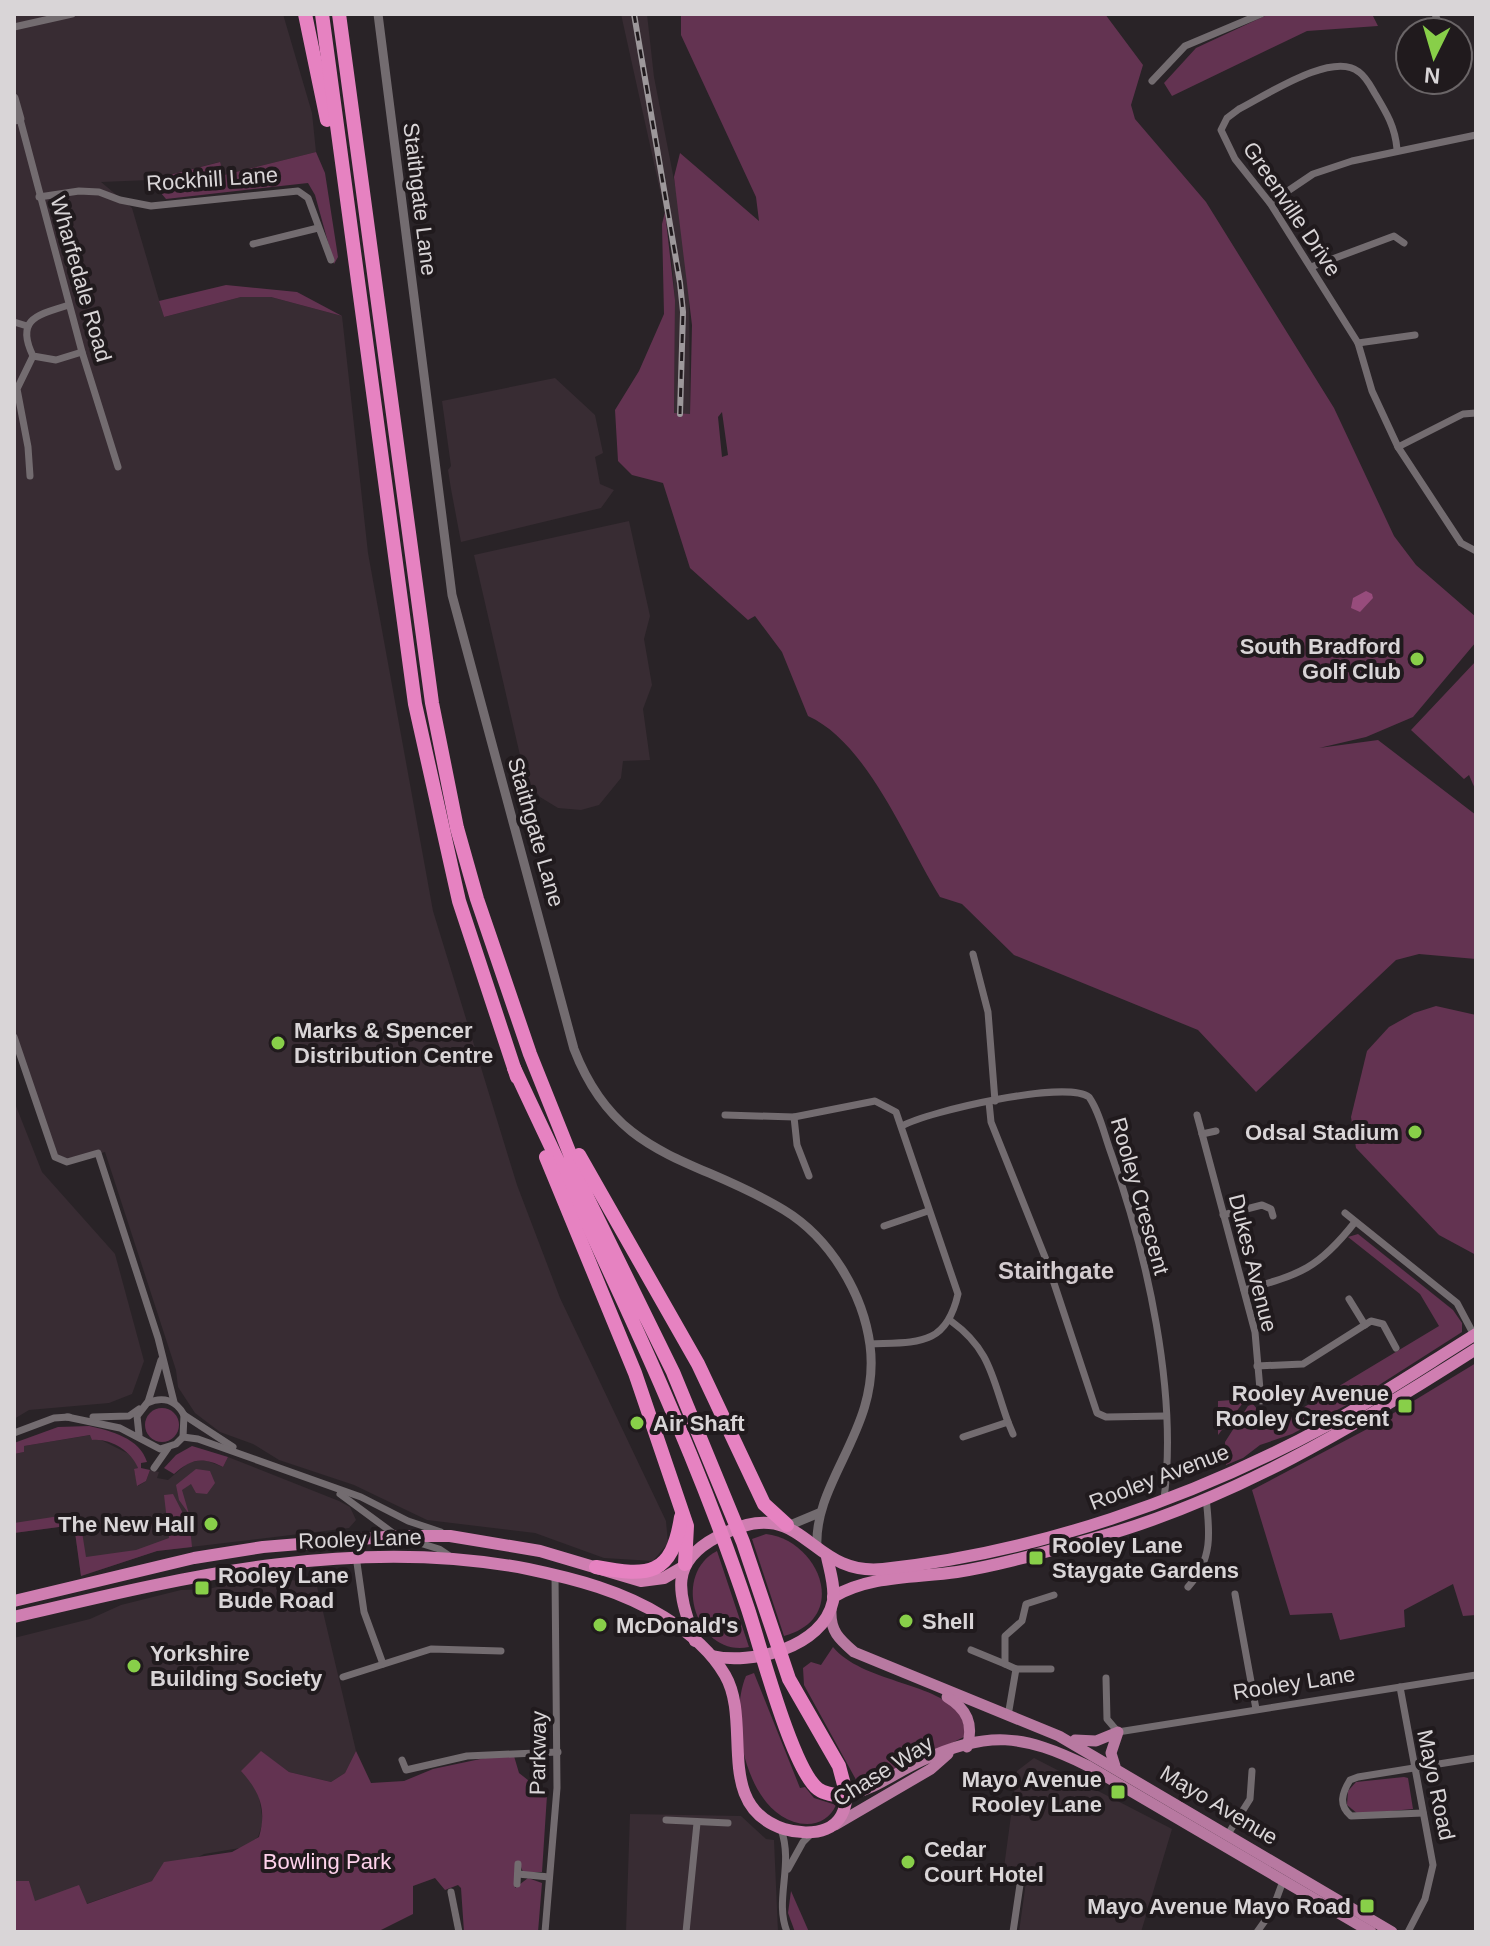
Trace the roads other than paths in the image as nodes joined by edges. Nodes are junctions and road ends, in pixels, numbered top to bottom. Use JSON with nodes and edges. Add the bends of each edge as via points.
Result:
{"nodes":[{"id":1,"x":72,"y":14,"type":"edge"},
{"id":2,"x":305,"y":14,"type":"edge"},
{"id":3,"x":322,"y":14,"type":"edge"},
{"id":4,"x":339,"y":14,"type":"edge"},
{"id":5,"x":378,"y":14,"type":"edge"},
{"id":6,"x":1261,"y":14,"type":"edge"},
{"id":7,"x":14,"y":27,"type":"edge"},
{"id":8,"x":1152,"y":81,"type":"dead end"},
{"id":9,"x":14,"y":98,"type":"edge"},
{"id":10,"x":17,"y":119,"type":"edge"},
{"id":11,"x":1476,"y":135,"type":"edge"},
{"id":12,"x":1397,"y":149,"type":"junction"},
{"id":13,"x":342,"y":170,"type":"junction"},
{"id":14,"x":39,"y":197,"type":"junction"},
{"id":15,"x":1270,"y":203,"type":"junction"},
{"id":16,"x":318,"y":228,"type":"junction"},
{"id":17,"x":1404,"y":243,"type":"dead end"},
{"id":18,"x":253,"y":244,"type":"dead end"},
{"id":19,"x":331,"y":260,"type":"dead end"},
{"id":20,"x":1311,"y":267,"type":"junction"},
{"id":21,"x":69,"y":305,"type":"junction"},
{"id":22,"x":14,"y":322,"type":"edge"},
{"id":23,"x":27,"y":326,"type":"junction"},
{"id":24,"x":1415,"y":335,"type":"dead end"},
{"id":25,"x":1358,"y":343,"type":"junction"},
{"id":26,"x":82,"y":352,"type":"junction"},
{"id":27,"x":33,"y":356,"type":"junction"},
{"id":28,"x":1476,"y":413,"type":"edge"},
{"id":29,"x":1398,"y":447,"type":"junction"},
{"id":30,"x":118,"y":467,"type":"dead end"},
{"id":31,"x":30,"y":476,"type":"dead end"},
{"id":32,"x":1476,"y":551,"type":"edge"},
{"id":33,"x":973,"y":954,"type":"dead end"},
{"id":34,"x":14,"y":1037,"type":"edge"},
{"id":35,"x":514,"y":1068,"type":"junction"},
{"id":36,"x":992,"y":1102,"type":"junction"},
{"id":37,"x":725,"y":1115,"type":"dead end"},
{"id":38,"x":1197,"y":1115,"type":"dead end"},
{"id":39,"x":794,"y":1117,"type":"junction"},
{"id":40,"x":560,"y":1124,"type":"junction"},
{"id":41,"x":902,"y":1126,"type":"junction"},
{"id":42,"x":1216,"y":1131,"type":"dead end"},
{"id":43,"x":1202,"y":1134,"type":"junction"},
{"id":44,"x":809,"y":1176,"type":"dead end"},
{"id":45,"x":928,"y":1211,"type":"junction"},
{"id":46,"x":1345,"y":1213,"type":"dead end"},
{"id":47,"x":1223,"y":1215,"type":"junction"},
{"id":48,"x":1273,"y":1216,"type":"dead end"},
{"id":49,"x":1355,"y":1222,"type":"junction"},
{"id":50,"x":884,"y":1226,"type":"dead end"},
{"id":51,"x":1244,"y":1290,"type":"junction"},
{"id":52,"x":1349,"y":1299,"type":"dead end"},
{"id":53,"x":951,"y":1321,"type":"junction"},
{"id":54,"x":1365,"y":1325,"type":"junction"},
{"id":55,"x":1475,"y":1334,"type":"edge"},
{"id":56,"x":870,"y":1344,"type":"junction"},
{"id":57,"x":1396,"y":1348,"type":"dead end"},
{"id":58,"x":1476,"y":1349,"type":"edge"},
{"id":59,"x":163,"y":1354,"type":"junction"},
{"id":60,"x":1257,"y":1366,"type":"junction"},
{"id":61,"x":1261,"y":1401,"type":"dead end"},
{"id":62,"x":174,"y":1402,"type":"junction"},
{"id":63,"x":146,"y":1404,"type":"junction"},
{"id":64,"x":184,"y":1415,"type":"junction"},
{"id":65,"x":1165,"y":1416,"type":"junction"},
{"id":66,"x":67,"y":1417,"type":"junction"},
{"id":67,"x":1008,"y":1422,"type":"junction"},
{"id":68,"x":14,"y":1433,"type":"edge"},
{"id":69,"x":1013,"y":1434,"type":"dead end"},
{"id":70,"x":139,"y":1435,"type":"junction"},
{"id":71,"x":183,"y":1437,"type":"junction"},
{"id":72,"x":963,"y":1437,"type":"dead end"},
{"id":73,"x":151,"y":1447,"type":"junction"},
{"id":74,"x":168,"y":1448,"type":"junction"},
{"id":75,"x":271,"y":1466,"type":"junction"},
{"id":76,"x":328,"y":1487,"type":"junction"},
{"id":77,"x":1206,"y":1498,"type":"junction"},
{"id":78,"x":1164,"y":1499,"type":"junction"},
{"id":79,"x":681,"y":1513,"type":"junction"},
{"id":80,"x":819,"y":1513,"type":"junction"},
{"id":81,"x":787,"y":1526,"type":"junction"},
{"id":82,"x":397,"y":1536,"type":"junction"},
{"id":83,"x":450,"y":1536,"type":"junction"},
{"id":84,"x":822,"y":1552,"type":"junction"},
{"id":85,"x":356,"y":1556,"type":"junction"},
{"id":86,"x":451,"y":1557,"type":"junction"},
{"id":87,"x":684,"y":1566,"type":"junction"},
{"id":88,"x":596,"y":1567,"type":"junction"},
{"id":89,"x":555,"y":1575,"type":"junction"},
{"id":90,"x":1188,"y":1587,"type":"dead end"},
{"id":91,"x":1235,"y":1594,"type":"dead end"},
{"id":92,"x":1054,"y":1595,"type":"dead end"},
{"id":93,"x":14,"y":1601,"type":"edge"},
{"id":94,"x":832,"y":1601,"type":"junction"},
{"id":95,"x":14,"y":1617,"type":"edge"},
{"id":96,"x":695,"y":1641,"type":"junction"},
{"id":97,"x":971,"y":1650,"type":"dead end"},
{"id":98,"x":501,"y":1651,"type":"dead end"},
{"id":99,"x":712,"y":1656,"type":"junction"},
{"id":100,"x":383,"y":1664,"type":"junction"},
{"id":101,"x":1005,"y":1664,"type":"junction"},
{"id":102,"x":1016,"y":1669,"type":"junction"},
{"id":103,"x":1051,"y":1669,"type":"dead end"},
{"id":104,"x":1476,"y":1675,"type":"edge"},
{"id":105,"x":343,"y":1677,"type":"dead end"},
{"id":106,"x":1106,"y":1678,"type":"dead end"},
{"id":107,"x":927,"y":1684,"type":"junction"},
{"id":108,"x":1400,"y":1687,"type":"junction"},
{"id":109,"x":1256,"y":1709,"type":"junction"},
{"id":110,"x":1008,"y":1716,"type":"junction"},
{"id":111,"x":1118,"y":1732,"type":"junction"},
{"id":112,"x":1059,"y":1736,"type":"junction"},
{"id":113,"x":967,"y":1747,"type":"junction"},
{"id":114,"x":951,"y":1751,"type":"junction"},
{"id":115,"x":558,"y":1752,"type":"junction"},
{"id":116,"x":1476,"y":1758,"type":"edge"},
{"id":117,"x":402,"y":1760,"type":"dead end"},
{"id":118,"x":1115,"y":1766,"type":"junction"},
{"id":119,"x":1252,"y":1771,"type":"dead end"},
{"id":120,"x":1413,"y":1771,"type":"junction"},
{"id":121,"x":847,"y":1796,"type":"junction"},
{"id":122,"x":1423,"y":1813,"type":"junction"},
{"id":123,"x":666,"y":1820,"type":"dead end"},
{"id":124,"x":697,"y":1823,"type":"junction"},
{"id":125,"x":728,"y":1823,"type":"dead end"},
{"id":126,"x":835,"y":1825,"type":"junction"},
{"id":127,"x":780,"y":1827,"type":"junction"},
{"id":128,"x":814,"y":1832,"type":"junction"},
{"id":129,"x":1228,"y":1834,"type":"junction"},
{"id":130,"x":518,"y":1864,"type":"dead end"},
{"id":131,"x":788,"y":1869,"type":"junction"},
{"id":132,"x":518,"y":1874,"type":"junction"},
{"id":133,"x":549,"y":1877,"type":"junction"},
{"id":134,"x":1021,"y":1878,"type":"dead end"},
{"id":135,"x":1283,"y":1881,"type":"junction"},
{"id":136,"x":517,"y":1884,"type":"dead end"},
{"id":137,"x":451,"y":1892,"type":"dead end"},
{"id":138,"x":459,"y":1932,"type":"edge"},
{"id":139,"x":545,"y":1932,"type":"edge"},
{"id":140,"x":686,"y":1932,"type":"edge"},
{"id":141,"x":786,"y":1932,"type":"edge"},
{"id":142,"x":1013,"y":1932,"type":"edge"},
{"id":143,"x":1257,"y":1932,"type":"edge"},
{"id":144,"x":1371,"y":1932,"type":"edge"},
{"id":145,"x":1392,"y":1932,"type":"edge"},
{"id":146,"x":1408,"y":1932,"type":"edge"}],
"edges":[{"from":1,"to":7,"type":"street"},
{"from":2,"to":13,"type":"highway"},
{"from":3,"to":13,"type":"highway"},
{"from":4,"to":40,"type":"highway","via":[[408,541],[443,763],[497,965]]},
{"from":5,"to":56,"type":"street","name":"Staithgate Lane","via":[[452,595],[574,1049],[600,1100],[631,1132],[672,1158],[785,1210],[820,1239],[846,1275]]},
{"from":6,"to":8,"type":"street","via":[[1185,46]]},
{"from":9,"to":10,"type":"street","name":"Wharfedale Road"},
{"from":10,"to":14,"type":"street","name":"Wharfedale Road"},
{"from":11,"to":12,"type":"street"},
{"from":12,"to":15,"type":"street","via":[[1313,174]]},
{"from":12,"to":15,"type":"street","name":"Greenville Drive","via":[[1393,122],[1359,71],[1342,65],[1322,67],[1239,109],[1223,124],[1222,137]]},
{"from":13,"to":35,"type":"highway","via":[[423,748],[459,901]]},
{"from":14,"to":16,"type":"street","name":"Rockhill Lane","via":[[89,191],[151,206],[298,191],[308,198]]},
{"from":14,"to":21,"type":"street","name":"Wharfedale Road"},
{"from":15,"to":20,"type":"street","name":"Greenville Drive"},
{"from":16,"to":18,"type":"street"},
{"from":16,"to":19,"type":"street","name":"Rockhill Lane"},
{"from":17,"to":20,"type":"street","via":[[1394,236]]},
{"from":20,"to":25,"type":"street","name":"Greenville Drive"},
{"from":21,"to":23,"type":"street","via":[[46,312]]},
{"from":21,"to":26,"type":"street","name":"Wharfedale Road"},
{"from":22,"to":23,"type":"street"},
{"from":23,"to":27,"type":"street","via":[[25,338]]},
{"from":24,"to":25,"type":"street"},
{"from":25,"to":29,"type":"street","name":"Greenville Drive","via":[[1376,401]]},
{"from":26,"to":27,"type":"street","via":[[56,360]]},
{"from":26,"to":30,"type":"street","name":"Wharfedale Road"},
{"from":27,"to":31,"type":"street","via":[[17,389]]},
{"from":28,"to":29,"type":"street","via":[[1463,414]]},
{"from":29,"to":32,"type":"street","name":"Greenville Drive","via":[[1461,543]]},
{"from":33,"to":36,"type":"street","via":[[988,1012]]},
{"from":34,"to":59,"type":"street","via":[[55,1157],[67,1162],[98,1153]]},
{"from":35,"to":79,"type":"highway","via":[[635,1373]]},
{"from":35,"to":121,"type":"highway","via":[[685,1437],[804,1768],[820,1790]]},
{"from":36,"to":41,"type":"street","name":"Rooley Crescent","via":[[933,1112]]},
{"from":36,"to":65,"type":"street","via":[[991,1122],[1047,1262],[1097,1413]]},
{"from":36,"to":65,"type":"street","name":"Rooley Crescent","via":[[1071,1090],[1082,1092],[1094,1104],[1144,1263]]},
{"from":37,"to":39,"type":"street"},
{"from":38,"to":43,"type":"street","name":"Dukes Avenue"},
{"from":39,"to":41,"type":"street","via":[[875,1101],[889,1105]]},
{"from":39,"to":44,"type":"street"},
{"from":40,"to":81,"type":"highway","via":[[698,1364],[764,1504]]},
{"from":40,"to":121,"type":"highway","via":[[588,1199],[706,1449],[789,1679],[827,1743]]},
{"from":41,"to":45,"type":"street"},
{"from":42,"to":43,"type":"street"},
{"from":43,"to":47,"type":"street","name":"Dukes Avenue"},
{"from":45,"to":50,"type":"street"},
{"from":45,"to":53,"type":"street","via":[[956,1281]]},
{"from":46,"to":49,"type":"street"},
{"from":47,"to":48,"type":"street","via":[[1262,1205]]},
{"from":47,"to":51,"type":"street","name":"Dukes Avenue"},
{"from":49,"to":51,"type":"street","via":[[1302,1273]]},
{"from":49,"to":55,"type":"street","via":[[1457,1303]]},
{"from":51,"to":60,"type":"street","name":"Dukes Avenue"},
{"from":52,"to":54,"type":"street"},
{"from":53,"to":56,"type":"street","via":[[919,1341]]},
{"from":53,"to":67,"type":"street","via":[[984,1353]]},
{"from":54,"to":57,"type":"street","via":[[1383,1324]]},
{"from":54,"to":60,"type":"street","via":[[1303,1364]]},
{"from":55,"to":78,"type":"highway","name":"Rooley Avenue","via":[[1325,1426]]},
{"from":56,"to":80,"type":"street","name":"Staithgate Lane","via":[[865,1410]]},
{"from":58,"to":77,"type":"highway","name":"Rooley Avenue","via":[[1331,1438]]},
{"from":59,"to":62,"type":"street"},
{"from":59,"to":63,"type":"street"},
{"from":60,"to":61,"type":"street","name":"Dukes Avenue"},
{"from":62,"to":63,"type":"street"},
{"from":62,"to":64,"type":"street"},
{"from":63,"to":66,"type":"street","via":[[129,1416]]},
{"from":63,"to":70,"type":"street","via":[[137,1416]]},
{"from":64,"to":71,"type":"street"},
{"from":64,"to":75,"type":"street"},
{"from":65,"to":78,"type":"street","name":"Rooley Crescent"},
{"from":66,"to":68,"type":"street"},
{"from":66,"to":70,"type":"street"},
{"from":67,"to":69,"type":"street"},
{"from":67,"to":72,"type":"street"},
{"from":70,"to":73,"type":"street"},
{"from":71,"to":74,"type":"street"},
{"from":71,"to":75,"type":"street"},
{"from":73,"to":74,"type":"street"},
{"from":73,"to":74,"type":"street","via":[[154,1468]]},
{"from":75,"to":76,"type":"street"},
{"from":76,"to":82,"type":"street"},
{"from":76,"to":83,"type":"street"},
{"from":77,"to":90,"type":"street","via":[[1211,1539],[1201,1573]]},
{"from":77,"to":94,"type":"highway","name":"Rooley Avenue","via":[[1095,1538],[958,1572],[855,1585]]},
{"from":78,"to":84,"type":"highway","name":"Rooley Avenue","via":[[1091,1524],[934,1562],[864,1569]]},
{"from":79,"to":87,"type":"highway","via":[[688,1534]]},
{"from":79,"to":88,"type":"highway","via":[[676,1544],[660,1567],[640,1573]]},
{"from":80,"to":81,"type":"street"},
{"from":80,"to":84,"type":"street","name":"Staithgate Lane"},
{"from":81,"to":84,"type":"highway"},
{"from":81,"to":87,"type":"highway","via":[[757,1523],[716,1537]]},
{"from":82,"to":83,"type":"highway","name":"Rooley Lane"},
{"from":82,"to":86,"type":"street"},
{"from":82,"to":93,"type":"highway","name":"Rooley Lane","via":[[194,1558]]},
{"from":83,"to":88,"type":"highway","name":"Rooley Lane","via":[[561,1555]]},
{"from":84,"to":94,"type":"highway"},
{"from":85,"to":86,"type":"highway","name":"Rooley Lane"},
{"from":85,"to":95,"type":"highway","name":"Rooley Lane","via":[[174,1580]]},
{"from":85,"to":100,"type":"street","via":[[364,1612]]},
{"from":86,"to":89,"type":"highway","name":"Rooley Lane"},
{"from":87,"to":88,"type":"highway","name":"Rooley Lane","via":[[664,1578],[641,1581]]},
{"from":87,"to":96,"type":"highway","via":[[680,1593]]},
{"from":89,"to":96,"type":"highway","name":"Rooley Lane","via":[[630,1597]]},
{"from":89,"to":115,"type":"street","name":"Parkway"},
{"from":91,"to":109,"type":"street"},
{"from":92,"to":101,"type":"street","via":[[1026,1604],[1022,1621],[1004,1639]]},
{"from":94,"to":99,"type":"highway","via":[[808,1637],[797,1644],[746,1660]]},
{"from":94,"to":107,"type":"main road","via":[[830,1622],[836,1636],[854,1652]]},
{"from":96,"to":99,"type":"highway"},
{"from":97,"to":101,"type":"street"},
{"from":98,"to":100,"type":"street","via":[[431,1649]]},
{"from":99,"to":127,"type":"highway","via":[[730,1686],[742,1785],[759,1813]]},
{"from":100,"to":105,"type":"street"},
{"from":101,"to":102,"type":"street"},
{"from":102,"to":103,"type":"street"},
{"from":102,"to":110,"type":"street"},
{"from":104,"to":108,"type":"street","name":"Rooley Lane"},
{"from":106,"to":111,"type":"street","via":[[1107,1719]]},
{"from":107,"to":110,"type":"main road"},
{"from":107,"to":113,"type":"main road","via":[[964,1710],[970,1730]]},
{"from":108,"to":109,"type":"street","name":"Rooley Lane"},
{"from":108,"to":120,"type":"street","name":"Mayo Road"},
{"from":109,"to":111,"type":"street","name":"Rooley Lane"},
{"from":110,"to":112,"type":"main road","name":"Mayo Avenue"},
{"from":111,"to":112,"type":"main road","via":[[1084,1743]]},
{"from":111,"to":118,"type":"main road","via":[[1111,1753]]},
{"from":112,"to":118,"type":"main road","name":"Mayo Avenue"},
{"from":113,"to":114,"type":"main road","name":"Mayo Avenue"},
{"from":113,"to":135,"type":"main road","name":"Mayo Avenue","via":[[1011,1739],[1052,1748]]},
{"from":114,"to":121,"type":"main road","name":"Chase Way"},
{"from":114,"to":126,"type":"main road","name":"Chase Way","via":[[931,1769]]},
{"from":115,"to":117,"type":"street","via":[[467,1756],[406,1770]]},
{"from":115,"to":133,"type":"street","name":"Parkway"},
{"from":116,"to":120,"type":"street"},
{"from":118,"to":129,"type":"main road","name":"Mayo Avenue"},
{"from":119,"to":129,"type":"street","via":[[1250,1799]]},
{"from":120,"to":122,"type":"street","name":"Mayo Road"},
{"from":120,"to":122,"type":"street","via":[[1350,1780],[1342,1803],[1351,1816],[1364,1818]]},
{"from":121,"to":126,"type":"highway","name":"Chase Way"},
{"from":122,"to":146,"type":"street","name":"Mayo Road","via":[[1432,1878]]},
{"from":123,"to":124,"type":"street"},
{"from":124,"to":125,"type":"street"},
{"from":124,"to":140,"type":"street"},
{"from":126,"to":128,"type":"highway","name":"Chase Way"},
{"from":127,"to":128,"type":"highway","name":"Chase Way"},
{"from":127,"to":131,"type":"street"},
{"from":128,"to":131,"type":"street"},
{"from":129,"to":145,"type":"main road","name":"Mayo Avenue"},
{"from":130,"to":132,"type":"street"},
{"from":131,"to":141,"type":"street","via":[[782,1908]]},
{"from":132,"to":133,"type":"street"},
{"from":132,"to":136,"type":"street"},
{"from":133,"to":139,"type":"street","name":"Parkway"},
{"from":134,"to":142,"type":"street"},
{"from":135,"to":143,"type":"street"},
{"from":135,"to":144,"type":"main road","name":"Mayo Avenue"},
{"from":137,"to":138,"type":"street"}]}
